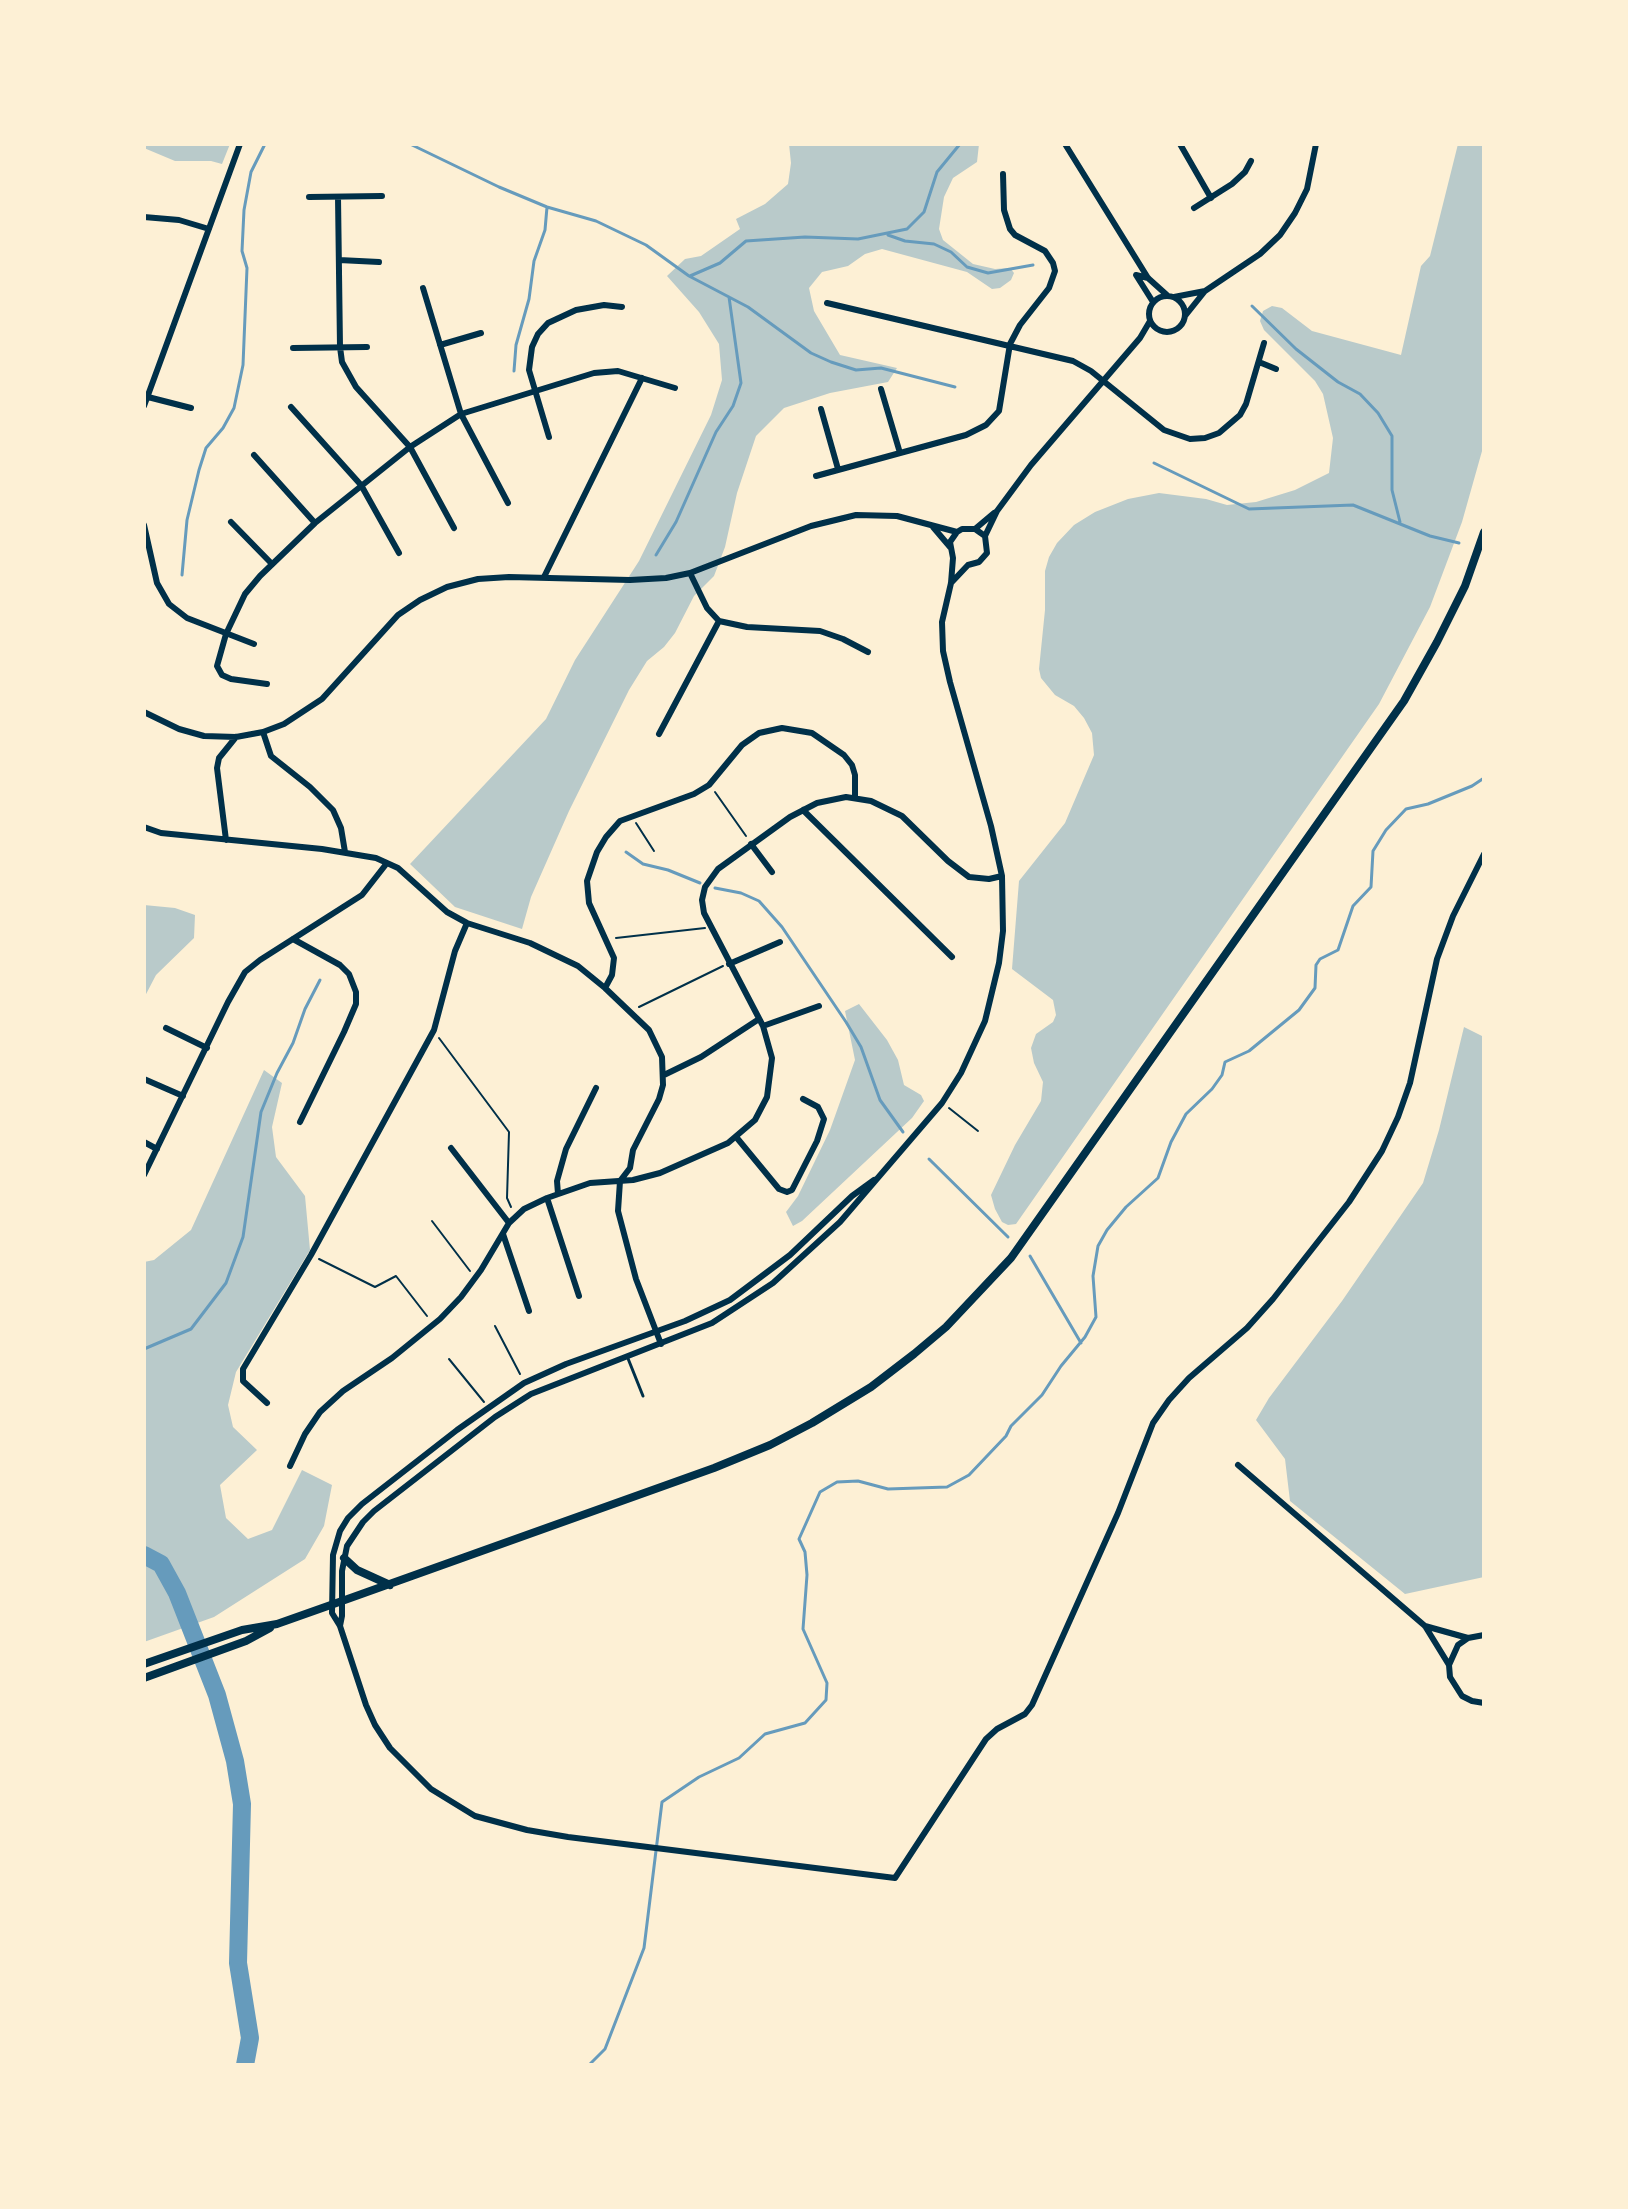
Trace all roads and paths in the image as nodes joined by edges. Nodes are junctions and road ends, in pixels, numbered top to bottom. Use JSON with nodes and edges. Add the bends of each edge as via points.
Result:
{"nodes":[{"id":1,"x":240,"y":144,"type":"edge"},
{"id":2,"x":1065,"y":144,"type":"edge"},
{"id":3,"x":1180,"y":144,"type":"edge"},
{"id":4,"x":1316,"y":144,"type":"edge"},
{"id":5,"x":1251,"y":161,"type":"dead end"},
{"id":6,"x":1003,"y":174,"type":"dead end"},
{"id":7,"x":382,"y":196,"type":"dead end"},
{"id":8,"x":309,"y":197,"type":"dead end"},
{"id":9,"x":338,"y":197,"type":"junction"},
{"id":10,"x":1211,"y":198,"type":"junction"},
{"id":11,"x":1194,"y":208,"type":"dead end"},
{"id":12,"x":144,"y":217,"type":"edge"},
{"id":13,"x":209,"y":229,"type":"junction"},
{"id":14,"x":339,"y":260,"type":"junction"},
{"id":15,"x":379,"y":262,"type":"dead end"},
{"id":16,"x":1148,"y":278,"type":"junction"},
{"id":17,"x":423,"y":288,"type":"dead end"},
{"id":18,"x":1205,"y":291,"type":"junction"},
{"id":19,"x":1171,"y":296,"type":"junction"},
{"id":20,"x":1153,"y":302,"type":"junction"},
{"id":21,"x":827,"y":303,"type":"dead end"},
{"id":22,"x":622,"y":307,"type":"dead end"},
{"id":23,"x":1185,"y":316,"type":"junction"},
{"id":24,"x":1150,"y":321,"type":"junction"},
{"id":25,"x":1156,"y":329,"type":"junction"},
{"id":26,"x":481,"y":333,"type":"dead end"},
{"id":27,"x":1140,"y":338,"type":"junction"},
{"id":28,"x":1264,"y":343,"type":"dead end"},
{"id":29,"x":1010,"y":344,"type":"junction"},
{"id":30,"x":440,"y":345,"type":"junction"},
{"id":31,"x":340,"y":347,"type":"junction"},
{"id":32,"x":367,"y":347,"type":"dead end"},
{"id":33,"x":293,"y":348,"type":"dead end"},
{"id":34,"x":1259,"y":362,"type":"junction"},
{"id":35,"x":1276,"y":369,"type":"dead end"},
{"id":36,"x":642,"y":378,"type":"junction"},
{"id":37,"x":1104,"y":381,"type":"junction"},
{"id":38,"x":675,"y":388,"type":"dead end"},
{"id":39,"x":881,"y":389,"type":"dead end"},
{"id":40,"x":534,"y":390,"type":"junction"},
{"id":41,"x":146,"y":397,"type":"edge"},
{"id":42,"x":144,"y":406,"type":"edge"},
{"id":43,"x":291,"y":407,"type":"dead end"},
{"id":44,"x":191,"y":408,"type":"dead end"},
{"id":45,"x":821,"y":409,"type":"dead end"},
{"id":46,"x":461,"y":414,"type":"junction"},
{"id":47,"x":549,"y":437,"type":"dead end"},
{"id":48,"x":410,"y":447,"type":"junction"},
{"id":49,"x":900,"y":453,"type":"junction"},
{"id":50,"x":254,"y":455,"type":"dead end"},
{"id":51,"x":838,"y":469,"type":"junction"},
{"id":52,"x":816,"y":476,"type":"dead end"},
{"id":53,"x":361,"y":485,"type":"junction"},
{"id":54,"x":508,"y":503,"type":"dead end"},
{"id":55,"x":997,"y":511,"type":"junction"},
{"id":56,"x":231,"y":522,"type":"dead end"},
{"id":57,"x":315,"y":523,"type":"junction"},
{"id":58,"x":144,"y":525,"type":"edge"},
{"id":59,"x":933,"y":527,"type":"junction"},
{"id":60,"x":454,"y":528,"type":"dead end"},
{"id":61,"x":975,"y":529,"type":"junction"},
{"id":62,"x":957,"y":532,"type":"junction"},
{"id":63,"x":1484,"y":532,"type":"edge"},
{"id":64,"x":985,"y":536,"type":"junction"},
{"id":65,"x":950,"y":547,"type":"junction"},
{"id":66,"x":399,"y":553,"type":"dead end"},
{"id":67,"x":953,"y":558,"type":"junction"},
{"id":68,"x":272,"y":564,"type":"junction"},
{"id":69,"x":968,"y":565,"type":"junction"},
{"id":70,"x":690,"y":573,"type":"junction"},
{"id":71,"x":544,"y":577,"type":"junction"},
{"id":72,"x":951,"y":583,"type":"junction"},
{"id":73,"x":719,"y":621,"type":"junction"},
{"id":74,"x":226,"y":634,"type":"junction"},
{"id":75,"x":254,"y":644,"type":"dead end"},
{"id":76,"x":868,"y":652,"type":"dead end"},
{"id":77,"x":267,"y":684,"type":"dead end"},
{"id":78,"x":144,"y":712,"type":"edge"},
{"id":79,"x":263,"y":732,"type":"junction"},
{"id":80,"x":659,"y":734,"type":"dead end"},
{"id":81,"x":236,"y":737,"type":"junction"},
{"id":82,"x":709,"y":785,"type":"junction"},
{"id":83,"x":855,"y":797,"type":"junction"},
{"id":84,"x":803,"y":810,"type":"junction"},
{"id":85,"x":630,"y":815,"type":"junction"},
{"id":86,"x":144,"y":827,"type":"edge"},
{"id":87,"x":226,"y":840,"type":"junction"},
{"id":88,"x":751,"y":844,"type":"junction"},
{"id":89,"x":654,"y":851,"type":"dead end"},
{"id":90,"x":345,"y":852,"type":"junction"},
{"id":91,"x":1484,"y":854,"type":"edge"},
{"id":92,"x":387,"y":863,"type":"junction"},
{"id":93,"x":772,"y":872,"type":"dead end"},
{"id":94,"x":1002,"y":876,"type":"junction"},
{"id":95,"x":467,"y":923,"type":"junction"},
{"id":96,"x":710,"y":928,"type":"junction"},
{"id":97,"x":606,"y":938,"type":"junction"},
{"id":98,"x":293,"y":939,"type":"junction"},
{"id":99,"x":780,"y":942,"type":"dead end"},
{"id":100,"x":952,"y":957,"type":"dead end"},
{"id":101,"x":729,"y":964,"type":"junction"},
{"id":102,"x":605,"y":988,"type":"junction"},
{"id":103,"x":819,"y":1006,"type":"dead end"},
{"id":104,"x":631,"y":1011,"type":"junction"},
{"id":105,"x":759,"y":1019,"type":"junction"},
{"id":106,"x":763,"y":1026,"type":"junction"},
{"id":107,"x":166,"y":1028,"type":"dead end"},
{"id":108,"x":434,"y":1030,"type":"junction"},
{"id":109,"x":207,"y":1048,"type":"junction"},
{"id":110,"x":664,"y":1075,"type":"junction"},
{"id":111,"x":144,"y":1079,"type":"edge"},
{"id":112,"x":596,"y":1088,"type":"dead end"},
{"id":113,"x":183,"y":1096,"type":"junction"},
{"id":114,"x":803,"y":1099,"type":"dead end"},
{"id":115,"x":942,"y":1103,"type":"junction"},
{"id":116,"x":300,"y":1122,"type":"dead end"},
{"id":117,"x":978,"y":1131,"type":"dead end"},
{"id":118,"x":737,"y":1138,"type":"junction"},
{"id":119,"x":144,"y":1142,"type":"edge"},
{"id":120,"x":451,"y":1148,"type":"dead end"},
{"id":121,"x":157,"y":1149,"type":"junction"},
{"id":122,"x":144,"y":1175,"type":"edge"},
{"id":123,"x":874,"y":1180,"type":"junction"},
{"id":124,"x":620,"y":1181,"type":"junction"},
{"id":125,"x":558,"y":1194,"type":"junction"},
{"id":126,"x":547,"y":1198,"type":"junction"},
{"id":127,"x":516,"y":1216,"type":"junction"},
{"id":128,"x":432,"y":1221,"type":"dead end"},
{"id":129,"x":509,"y":1223,"type":"junction"},
{"id":130,"x":503,"y":1234,"type":"junction"},
{"id":131,"x":311,"y":1255,"type":"junction"},
{"id":132,"x":475,"y":1278,"type":"junction"},
{"id":133,"x":579,"y":1296,"type":"dead end"},
{"id":134,"x":529,"y":1311,"type":"dead end"},
{"id":135,"x":433,"y":1324,"type":"junction"},
{"id":136,"x":495,"y":1326,"type":"dead end"},
{"id":137,"x":656,"y":1331,"type":"junction"},
{"id":138,"x":661,"y":1344,"type":"junction"},
{"id":139,"x":627,"y":1356,"type":"junction"},
{"id":140,"x":449,"y":1359,"type":"dead end"},
{"id":141,"x":524,"y":1383,"type":"junction"},
{"id":142,"x":643,"y":1396,"type":"dead end"},
{"id":143,"x":267,"y":1403,"type":"dead end"},
{"id":144,"x":487,"y":1406,"type":"junction"},
{"id":145,"x":1238,"y":1465,"type":"dead end"},
{"id":146,"x":290,"y":1466,"type":"dead end"},
{"id":147,"x":344,"y":1558,"type":"junction"},
{"id":148,"x":390,"y":1585,"type":"junction"},
{"id":149,"x":342,"y":1601,"type":"junction"},
{"id":150,"x":330,"y":1605,"type":"junction"},
{"id":151,"x":277,"y":1624,"type":"junction"},
{"id":152,"x":340,"y":1626,"type":"junction"},
{"id":153,"x":1425,"y":1626,"type":"junction"},
{"id":154,"x":1484,"y":1635,"type":"edge"},
{"id":155,"x":1468,"y":1638,"type":"junction"},
{"id":156,"x":144,"y":1664,"type":"edge"},
{"id":157,"x":1449,"y":1665,"type":"junction"},
{"id":158,"x":145,"y":1677,"type":"edge"},
{"id":159,"x":1484,"y":1703,"type":"edge"}],
"edges":[{"from":1,"to":13,"type":"street"},
{"from":2,"to":16,"type":"street"},
{"from":3,"to":10,"type":"street"},
{"from":4,"to":18,"type":"street","via":[[1307,189],[1280,235]]},
{"from":5,"to":10,"type":"street","via":[[1239,178]]},
{"from":6,"to":29,"type":"street","via":[[1010,229],[1045,251],[1055,271]]},
{"from":7,"to":9,"type":"street"},
{"from":8,"to":9,"type":"street"},
{"from":9,"to":14,"type":"street"},
{"from":10,"to":11,"type":"street"},
{"from":12,"to":13,"type":"street"},
{"from":13,"to":41,"type":"street"},
{"from":14,"to":15,"type":"street"},
{"from":14,"to":31,"type":"street"},
{"from":16,"to":19,"type":"street"},
{"from":16,"to":20,"type":"street","via":[[1136,275]]},
{"from":17,"to":30,"type":"street"},
{"from":18,"to":19,"type":"street"},
{"from":18,"to":23,"type":"street"},
{"from":19,"to":20,"type":"street"},
{"from":19,"to":23,"type":"street","via":[[1182,304]]},
{"from":20,"to":24,"type":"street"},
{"from":21,"to":29,"type":"street"},
{"from":22,"to":40,"type":"street","via":[[590,305],[548,323],[529,358]]},
{"from":23,"to":25,"type":"street","via":[[1174,331]]},
{"from":24,"to":25,"type":"street"},
{"from":24,"to":27,"type":"street"},
{"from":25,"to":27,"type":"street"},
{"from":26,"to":30,"type":"street"},
{"from":27,"to":37,"type":"street"},
{"from":28,"to":34,"type":"street"},
{"from":29,"to":37,"type":"street","via":[[1073,361]]},
{"from":29,"to":49,"type":"street","via":[[1002,401],[986,425]]},
{"from":30,"to":46,"type":"street"},
{"from":31,"to":32,"type":"street"},
{"from":31,"to":33,"type":"street"},
{"from":31,"to":48,"type":"street","via":[[350,380]]},
{"from":34,"to":35,"type":"street"},
{"from":34,"to":37,"type":"street","via":[[1240,415],[1205,438],[1164,430]]},
{"from":36,"to":38,"type":"street"},
{"from":36,"to":40,"type":"street","via":[[606,371]]},
{"from":36,"to":71,"type":"street"},
{"from":37,"to":55,"type":"street"},
{"from":39,"to":49,"type":"street"},
{"from":40,"to":46,"type":"street"},
{"from":40,"to":47,"type":"street"},
{"from":41,"to":42,"type":"street"},
{"from":41,"to":44,"type":"street"},
{"from":43,"to":53,"type":"street"},
{"from":45,"to":51,"type":"street"},
{"from":46,"to":48,"type":"street"},
{"from":46,"to":54,"type":"street"},
{"from":48,"to":53,"type":"street"},
{"from":48,"to":60,"type":"street"},
{"from":49,"to":51,"type":"street"},
{"from":50,"to":57,"type":"street"},
{"from":51,"to":52,"type":"street"},
{"from":53,"to":57,"type":"street"},
{"from":53,"to":66,"type":"street"},
{"from":55,"to":61,"type":"street"},
{"from":55,"to":64,"type":"street"},
{"from":56,"to":68,"type":"street"},
{"from":57,"to":68,"type":"street"},
{"from":58,"to":74,"type":"street","via":[[157,583],[169,604],[187,618]]},
{"from":59,"to":62,"type":"street"},
{"from":59,"to":65,"type":"street"},
{"from":59,"to":70,"type":"street","via":[[897,516],[844,517]]},
{"from":61,"to":62,"type":"street"},
{"from":61,"to":64,"type":"street"},
{"from":62,"to":65,"type":"street"},
{"from":63,"to":148,"type":"main road","via":[[1465,586],[1404,701],[1047,1209],[1011,1258],[946,1327],[871,1387],[770,1445]]},
{"from":64,"to":69,"type":"street","via":[[987,553]]},
{"from":65,"to":67,"type":"street"},
{"from":67,"to":69,"type":"street"},
{"from":67,"to":72,"type":"street"},
{"from":68,"to":74,"type":"street","via":[[245,594]]},
{"from":69,"to":72,"type":"street"},
{"from":70,"to":71,"type":"street","via":[[642,580]]},
{"from":70,"to":73,"type":"street"},
{"from":71,"to":79,"type":"street","via":[[478,579],[420,600],[389,624],[322,699]]},
{"from":72,"to":94,"type":"street","via":[[942,622],[943,651]]},
{"from":73,"to":76,"type":"street","via":[[820,631]]},
{"from":73,"to":80,"type":"street"},
{"from":74,"to":75,"type":"street"},
{"from":74,"to":77,"type":"street","via":[[219,671],[231,679]]},
{"from":78,"to":81,"type":"street","via":[[191,733]]},
{"from":79,"to":81,"type":"street"},
{"from":79,"to":90,"type":"street","via":[[271,756],[333,810]]},
{"from":81,"to":87,"type":"street","via":[[217,762]]},
{"from":82,"to":83,"type":"street","via":[[750,739],[770,730],[798,729],[844,755],[855,775]]},
{"from":82,"to":85,"type":"street"},
{"from":82,"to":88,"type":"path"},
{"from":83,"to":84,"type":"street"},
{"from":83,"to":94,"type":"street","via":[[902,816],[969,877]]},
{"from":84,"to":88,"type":"street"},
{"from":84,"to":100,"type":"street"},
{"from":85,"to":89,"type":"path"},
{"from":85,"to":97,"type":"street","via":[[606,837],[587,881],[589,903]]},
{"from":86,"to":87,"type":"street"},
{"from":87,"to":90,"type":"street"},
{"from":88,"to":93,"type":"street"},
{"from":88,"to":96,"type":"street","via":[[718,869],[705,887],[702,907]]},
{"from":90,"to":92,"type":"street"},
{"from":91,"to":152,"type":"street","via":[[1437,959],[1410,1083],[1382,1151],[1273,1299],[1189,1378],[1153,1423],[1032,1705],[986,1739],[895,1878],[568,1837],[475,1816],[431,1789],[390,1748],[366,1705]]},
{"from":92,"to":95,"type":"street"},
{"from":92,"to":98,"type":"street","via":[[362,895]]},
{"from":94,"to":115,"type":"street","via":[[1003,931],[994,991],[973,1049]]},
{"from":95,"to":102,"type":"street","via":[[558,954]]},
{"from":95,"to":108,"type":"street"},
{"from":96,"to":97,"type":"path"},
{"from":96,"to":101,"type":"street"},
{"from":97,"to":102,"type":"street","via":[[614,967]]},
{"from":98,"to":109,"type":"street","via":[[245,972]]},
{"from":98,"to":116,"type":"street","via":[[340,965],[356,992],[344,1032]]},
{"from":99,"to":101,"type":"street"},
{"from":101,"to":104,"type":"path"},
{"from":101,"to":105,"type":"street"},
{"from":102,"to":104,"type":"street"},
{"from":103,"to":106,"type":"street"},
{"from":104,"to":110,"type":"street","via":[[657,1043]]},
{"from":105,"to":106,"type":"street"},
{"from":105,"to":110,"type":"street"},
{"from":106,"to":118,"type":"street","via":[[772,1058],[770,1085],[762,1109]]},
{"from":107,"to":109,"type":"street"},
{"from":108,"to":127,"type":"path","via":[[509,1132],[507,1198]]},
{"from":108,"to":131,"type":"street"},
{"from":109,"to":113,"type":"street"},
{"from":110,"to":124,"type":"street","via":[[659,1099]]},
{"from":111,"to":113,"type":"street"},
{"from":112,"to":125,"type":"street","via":[[566,1149]]},
{"from":113,"to":121,"type":"street"},
{"from":114,"to":118,"type":"street","via":[[818,1107],[824,1119],[792,1190],[779,1189]]},
{"from":115,"to":117,"type":"path"},
{"from":115,"to":123,"type":"street"},
{"from":118,"to":124,"type":"street","via":[[660,1173]]},
{"from":119,"to":121,"type":"street"},
{"from":120,"to":129,"type":"street"},
{"from":121,"to":122,"type":"street"},
{"from":123,"to":137,"type":"street","via":[[730,1300]]},
{"from":123,"to":138,"type":"street","via":[[822,1240],[773,1283],[712,1323]]},
{"from":124,"to":125,"type":"street"},
{"from":124,"to":137,"type":"street","via":[[621,1229]]},
{"from":125,"to":126,"type":"street"},
{"from":126,"to":127,"type":"street"},
{"from":126,"to":133,"type":"street"},
{"from":127,"to":129,"type":"street"},
{"from":128,"to":132,"type":"path"},
{"from":129,"to":130,"type":"street"},
{"from":130,"to":132,"type":"street"},
{"from":130,"to":134,"type":"street"},
{"from":131,"to":135,"type":"path","via":[[375,1287],[396,1276]]},
{"from":131,"to":143,"type":"street","via":[[243,1369],[241,1378]]},
{"from":132,"to":135,"type":"street"},
{"from":135,"to":146,"type":"street","via":[[320,1412]]},
{"from":136,"to":141,"type":"path"},
{"from":137,"to":138,"type":"street"},
{"from":137,"to":141,"type":"street"},
{"from":138,"to":139,"type":"street"},
{"from":139,"to":142,"type":"lane"},
{"from":139,"to":147,"type":"street","via":[[531,1394],[495,1417],[363,1522]]},
{"from":140,"to":144,"type":"path"},
{"from":141,"to":144,"type":"street"},
{"from":144,"to":150,"type":"street","via":[[348,1518],[333,1555]]},
{"from":145,"to":153,"type":"street"},
{"from":147,"to":148,"type":"main road"},
{"from":147,"to":149,"type":"street"},
{"from":148,"to":149,"type":"main road"},
{"from":149,"to":150,"type":"main road"},
{"from":149,"to":152,"type":"street"},
{"from":150,"to":151,"type":"main road"},
{"from":150,"to":152,"type":"street"},
{"from":151,"to":156,"type":"main road","via":[[242,1630]]},
{"from":151,"to":158,"type":"main road","via":[[246,1641]]},
{"from":153,"to":155,"type":"street"},
{"from":153,"to":157,"type":"street"},
{"from":154,"to":155,"type":"street"},
{"from":155,"to":157,"type":"street","via":[[1458,1645]]},
{"from":157,"to":159,"type":"street","via":[[1462,1696]]}]}
